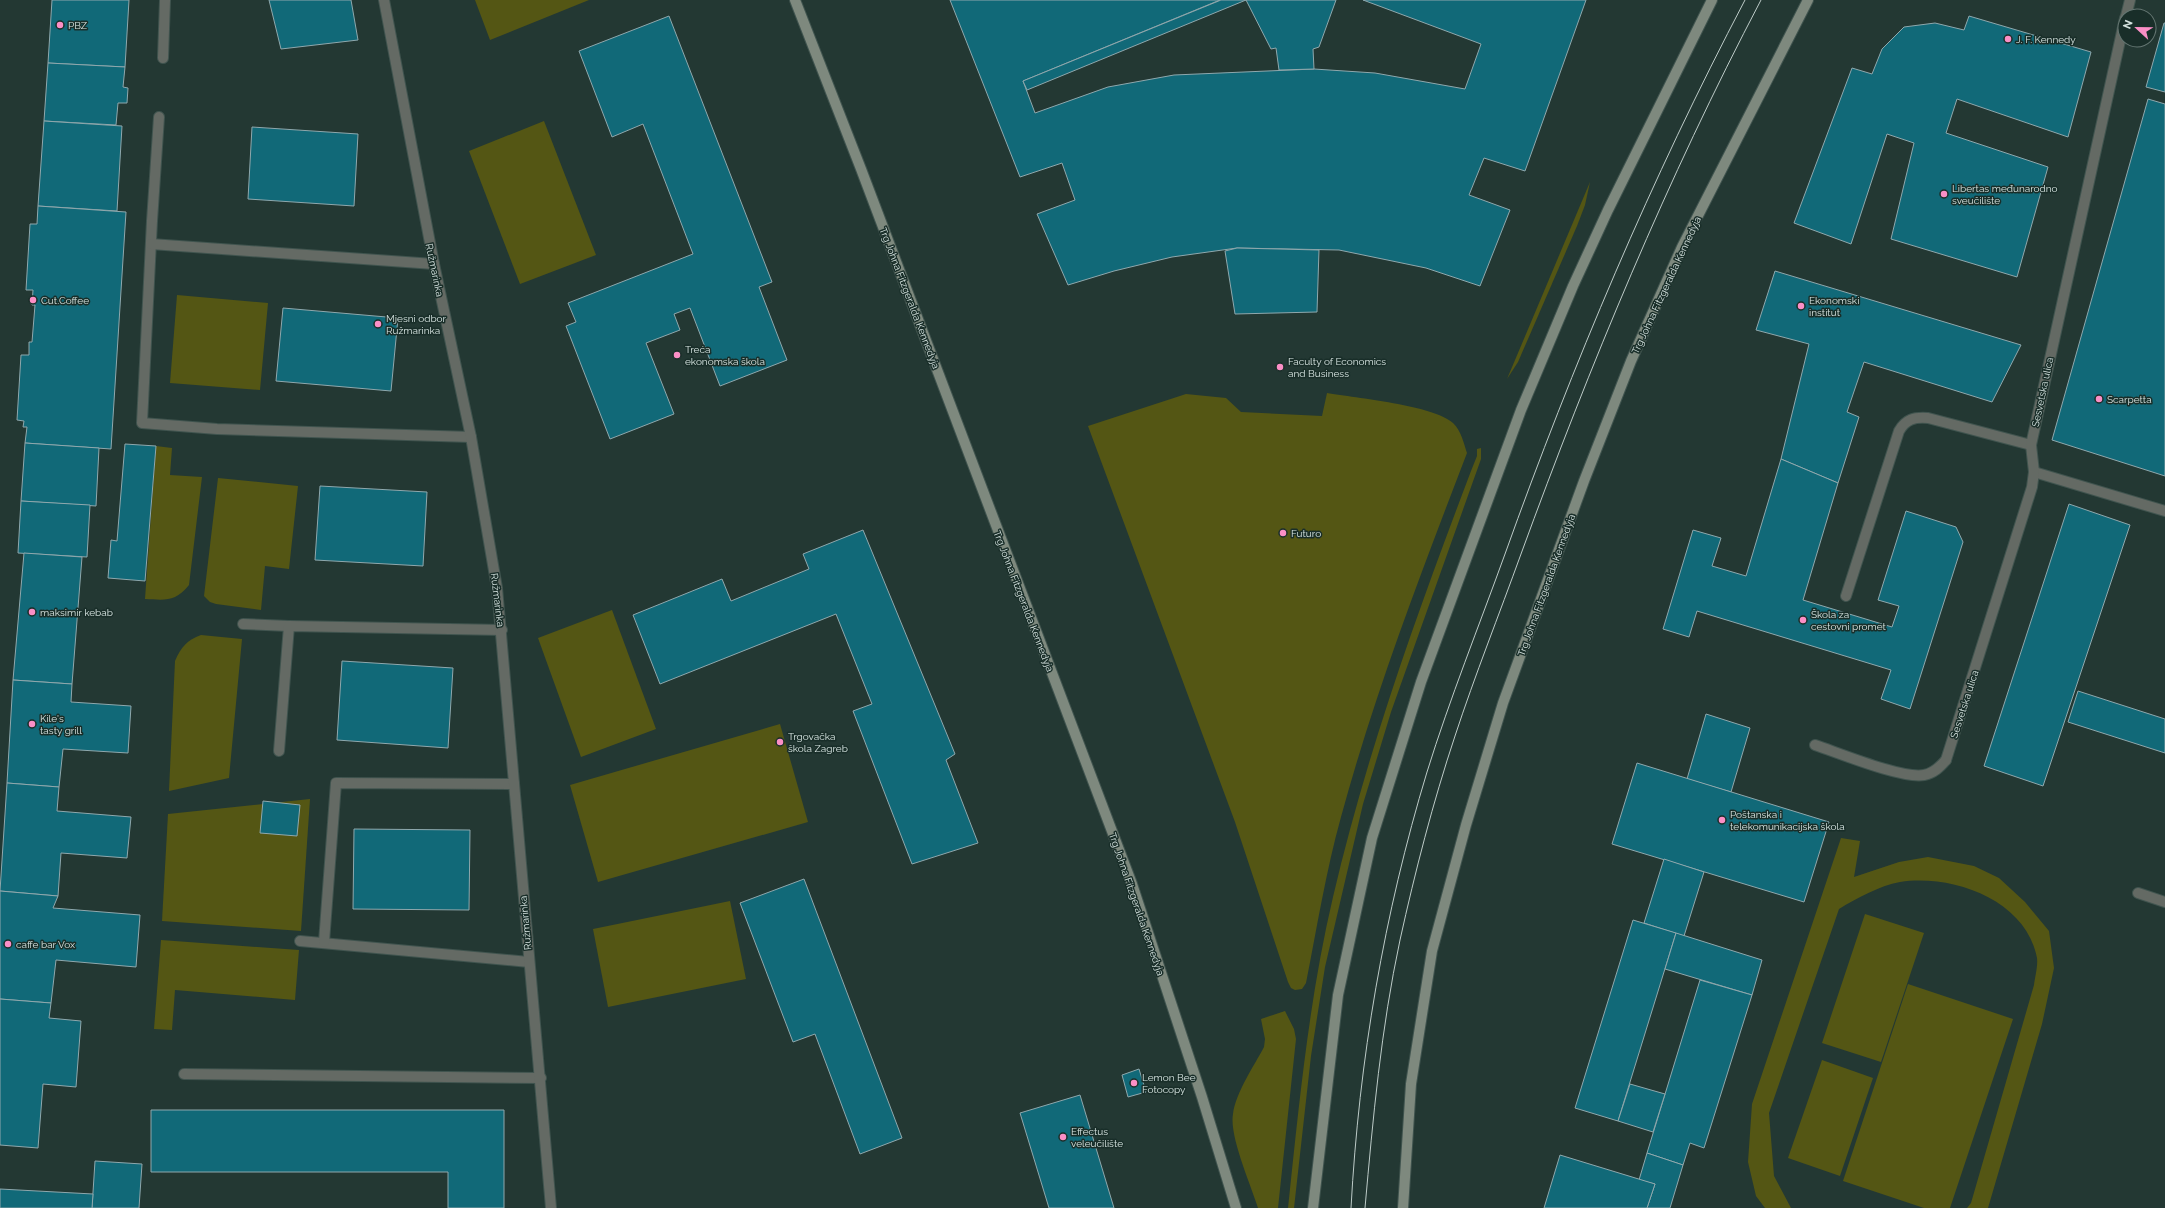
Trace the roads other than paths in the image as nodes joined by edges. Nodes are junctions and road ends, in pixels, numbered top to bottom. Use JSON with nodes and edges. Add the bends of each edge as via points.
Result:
{"nodes":[{"id":1,"x":165,"y":0,"type":"edge"},
{"id":2,"x":384,"y":0,"type":"edge"},
{"id":3,"x":794,"y":0,"type":"edge"},
{"id":4,"x":1712,"y":0,"type":"edge"},
{"id":5,"x":1808,"y":0,"type":"edge"},
{"id":6,"x":2118,"y":48,"type":"edge"},
{"id":7,"x":163,"y":58,"type":"dead end"},
{"id":8,"x":159,"y":117,"type":"dead end"},
{"id":9,"x":150,"y":244,"type":"junction"},
{"id":10,"x":434,"y":264,"type":"junction"},
{"id":11,"x":471,"y":437,"type":"junction"},
{"id":12,"x":2031,"y":445,"type":"junction"},
{"id":13,"x":2034,"y":472,"type":"junction"},
{"id":14,"x":2165,"y":511,"type":"edge"},
{"id":15,"x":1846,"y":596,"type":"dead end"},
{"id":16,"x":243,"y":624,"type":"dead end"},
{"id":17,"x":289,"y":626,"type":"junction"},
{"id":18,"x":502,"y":630,"type":"junction"},
{"id":19,"x":1815,"y":745,"type":"dead end"},
{"id":20,"x":279,"y":751,"type":"dead end"},
{"id":21,"x":514,"y":784,"type":"junction"},
{"id":22,"x":2138,"y":893,"type":"dead end"},
{"id":23,"x":2165,"y":902,"type":"edge"},
{"id":24,"x":300,"y":941,"type":"dead end"},
{"id":25,"x":324,"y":942,"type":"junction"},
{"id":26,"x":529,"y":962,"type":"junction"},
{"id":27,"x":184,"y":1074,"type":"dead end"},
{"id":28,"x":541,"y":1078,"type":"junction"},
{"id":29,"x":551,"y":1208,"type":"edge"},
{"id":30,"x":1236,"y":1208,"type":"edge"},
{"id":31,"x":1314,"y":1208,"type":"edge"},
{"id":32,"x":1403,"y":1208,"type":"edge"}],
"edges":[{"from":1,"to":7,"type":"street"},
{"from":2,"to":10,"type":"street","name":"Ružmarinka"},
{"from":3,"to":30,"type":"main road","name":"Trg Johna Fitzgeralda Kennedyja","via":[[861,169],[1132,884]]},
{"from":4,"to":31,"type":"main road","via":[[1573,286],[1521,410],[1421,682],[1372,838],[1338,995]]},
{"from":5,"to":32,"type":"main road","name":"Trg Johna Fitzgeralda Kennedyja","via":[[1682,247],[1631,361],[1584,481],[1504,703],[1466,825],[1432,951],[1411,1084]]},
{"from":6,"to":12,"type":"street","name":"Sesvetska ulica"},
{"from":8,"to":9,"type":"street"},
{"from":9,"to":10,"type":"street"},
{"from":9,"to":11,"type":"street","via":[[142,423],[217,429]]},
{"from":10,"to":11,"type":"street","name":"Ružmarinka"},
{"from":11,"to":18,"type":"street","name":"Ružmarinka"},
{"from":12,"to":13,"type":"street","name":"Sesvetska ulica"},
{"from":12,"to":15,"type":"street","via":[[1928,418],[1904,422]]},
{"from":13,"to":14,"type":"street"},
{"from":13,"to":19,"type":"street","name":"Sesvetska ulica","via":[[2032,487],[1946,760],[1937,770],[1924,775],[1907,775]]},
{"from":16,"to":17,"type":"street"},
{"from":17,"to":18,"type":"street"},
{"from":17,"to":20,"type":"street"},
{"from":18,"to":21,"type":"street","name":"Ružmarinka"},
{"from":21,"to":25,"type":"street","via":[[336,783]]},
{"from":21,"to":26,"type":"street","name":"Ružmarinka"},
{"from":22,"to":23,"type":"street"},
{"from":24,"to":25,"type":"street"},
{"from":25,"to":26,"type":"street"},
{"from":26,"to":28,"type":"street","name":"Ružmarinka"},
{"from":27,"to":28,"type":"street"},
{"from":28,"to":29,"type":"street","name":"Ružmarinka"}]}
